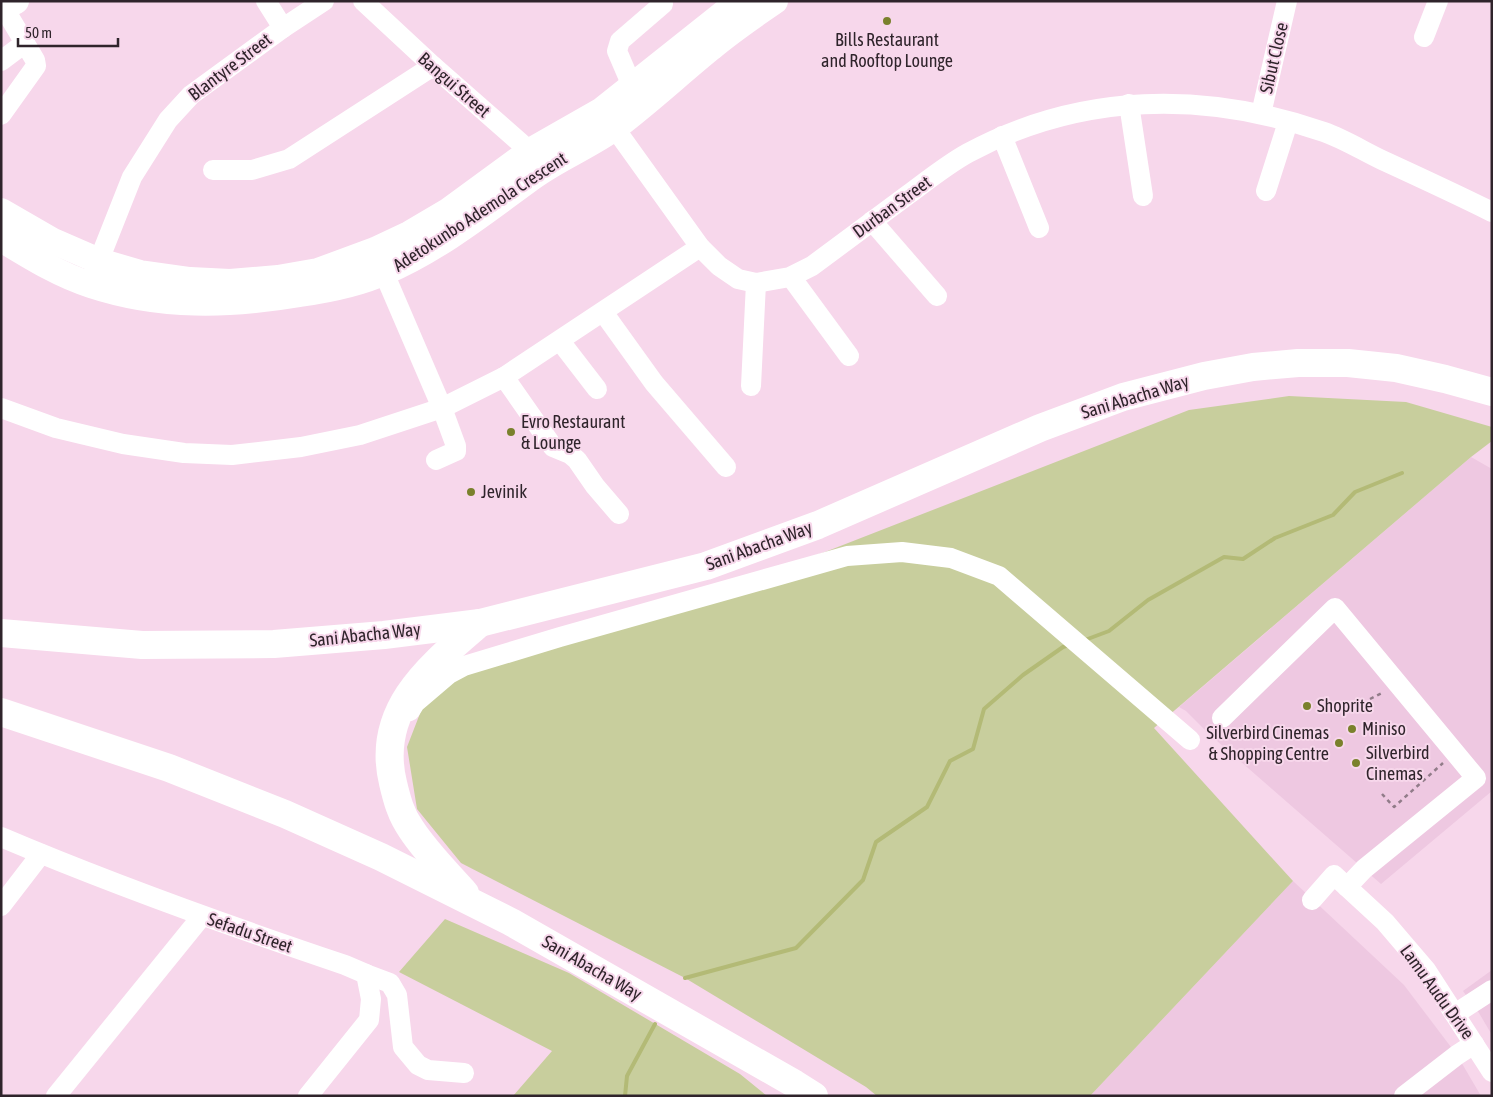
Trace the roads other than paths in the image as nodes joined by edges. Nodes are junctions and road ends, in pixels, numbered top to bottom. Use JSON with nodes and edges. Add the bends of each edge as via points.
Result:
{"nodes":[{"id":1,"x":266,"y":1,"type":"edge"},
{"id":2,"x":324,"y":1,"type":"edge"},
{"id":3,"x":363,"y":1,"type":"edge"},
{"id":4,"x":739,"y":1,"type":"edge"},
{"id":5,"x":775,"y":1,"type":"edge"},
{"id":6,"x":1287,"y":1,"type":"edge"},
{"id":7,"x":1438,"y":1,"type":"edge"},
{"id":8,"x":663,"y":4,"type":"dead end"},
{"id":9,"x":7,"y":6,"type":"edge"},
{"id":10,"x":283,"y":28,"type":"junction"},
{"id":11,"x":1424,"y":37,"type":"dead end"},
{"id":12,"x":25,"y":43,"type":"junction"},
{"id":13,"x":1,"y":60,"type":"edge"},
{"id":14,"x":433,"y":66,"type":"junction"},
{"id":15,"x":632,"y":86,"type":"junction"},
{"id":16,"x":1128,"y":104,"type":"junction"},
{"id":17,"x":1260,"y":114,"type":"junction"},
{"id":18,"x":1,"y":115,"type":"edge"},
{"id":19,"x":608,"y":119,"type":"junction"},
{"id":20,"x":1288,"y":122,"type":"junction"},
{"id":21,"x":1002,"y":136,"type":"junction"},
{"id":22,"x":539,"y":159,"type":"junction"},
{"id":23,"x":213,"y":170,"type":"dead end"},
{"id":24,"x":1266,"y":190,"type":"dead end"},
{"id":25,"x":1143,"y":196,"type":"dead end"},
{"id":26,"x":1,"y":210,"type":"edge"},
{"id":27,"x":1492,"y":212,"type":"edge"},
{"id":28,"x":872,"y":221,"type":"junction"},
{"id":29,"x":1039,"y":228,"type":"dead end"},
{"id":30,"x":1,"y":239,"type":"edge"},
{"id":31,"x":700,"y":247,"type":"junction"},
{"id":32,"x":380,"y":261,"type":"junction"},
{"id":33,"x":94,"y":273,"type":"junction"},
{"id":34,"x":791,"y":277,"type":"junction"},
{"id":35,"x":756,"y":283,"type":"junction"},
{"id":36,"x":937,"y":296,"type":"dead end"},
{"id":37,"x":603,"y":312,"type":"junction"},
{"id":38,"x":560,"y":340,"type":"junction"},
{"id":39,"x":849,"y":356,"type":"dead end"},
{"id":40,"x":504,"y":377,"type":"junction"},
{"id":41,"x":751,"y":386,"type":"dead end"},
{"id":42,"x":597,"y":389,"type":"dead end"},
{"id":43,"x":1492,"y":392,"type":"edge"},
{"id":44,"x":1,"y":408,"type":"edge"},
{"id":45,"x":442,"y":408,"type":"junction"},
{"id":46,"x":436,"y":460,"type":"dead end"},
{"id":47,"x":726,"y":467,"type":"dead end"},
{"id":48,"x":619,"y":514,"type":"dead end"},
{"id":49,"x":480,"y":623,"type":"junction"},
{"id":50,"x":1,"y":633,"type":"edge"},
{"id":51,"x":1,"y":712,"type":"edge"},
{"id":52,"x":1222,"y":718,"type":"dead end"},
{"id":53,"x":391,"y":740,"type":"junction"},
{"id":54,"x":1190,"y":740,"type":"dead end"},
{"id":55,"x":1492,"y":776,"type":"edge"},
{"id":56,"x":1,"y":837,"type":"edge"},
{"id":57,"x":41,"y":854,"type":"junction"},
{"id":58,"x":1364,"y":869,"type":"junction"},
{"id":59,"x":1340,"y":881,"type":"junction"},
{"id":60,"x":1312,"y":900,"type":"dead end"},
{"id":61,"x":474,"y":904,"type":"junction"},
{"id":62,"x":1,"y":906,"type":"edge"},
{"id":63,"x":202,"y":916,"type":"junction"},
{"id":64,"x":366,"y":974,"type":"junction"},
{"id":65,"x":1492,"y":990,"type":"edge"},
{"id":66,"x":1455,"y":1014,"type":"junction"},
{"id":67,"x":1474,"y":1044,"type":"junction"},
{"id":68,"x":1492,"y":1072,"type":"edge"},
{"id":69,"x":464,"y":1073,"type":"dead end"},
{"id":70,"x":804,"y":1090,"type":"edge"},
{"id":71,"x":56,"y":1096,"type":"edge"},
{"id":72,"x":308,"y":1096,"type":"edge"},
{"id":73,"x":1404,"y":1096,"type":"edge"}],
"edges":[{"from":1,"to":10,"type":"street"},
{"from":2,"to":10,"type":"street","name":"Blantyre Street"},
{"from":3,"to":14,"type":"street","name":"Bangui Street"},
{"from":4,"to":15,"type":"main road","name":"Adetokunbo Ademola Crescent"},
{"from":5,"to":19,"type":"main road","name":"Adetokunbo Ademola Crescent"},
{"from":6,"to":17,"type":"street","name":"Sibut Close"},
{"from":7,"to":11,"type":"street"},
{"from":8,"to":15,"type":"street","via":[[620,41],[617,51]]},
{"from":9,"to":12,"type":"street"},
{"from":10,"to":33,"type":"street","name":"Blantyre Street","via":[[191,95],[168,120],[132,177]]},
{"from":12,"to":13,"type":"street"},
{"from":12,"to":18,"type":"street","via":[[36,66]]},
{"from":14,"to":22,"type":"street","name":"Bangui Street"},
{"from":14,"to":23,"type":"street","via":[[289,159],[252,170]]},
{"from":15,"to":19,"type":"main road","name":"Adetokunbo Ademola Crescent"},
{"from":16,"to":17,"type":"street","name":"Durban Street","via":[[1214,107]]},
{"from":16,"to":21,"type":"street","name":"Durban Street","via":[[1047,120]]},
{"from":16,"to":25,"type":"street"},
{"from":17,"to":20,"type":"street","name":"Durban Street"},
{"from":19,"to":22,"type":"main road","name":"Adetokunbo Ademola Crescent"},
{"from":19,"to":31,"type":"street","name":"Durban Street"},
{"from":20,"to":24,"type":"street"},
{"from":20,"to":27,"type":"street","name":"Durban Street","via":[[1326,133]]},
{"from":21,"to":28,"type":"street","name":"Durban Street","via":[[966,154]]},
{"from":21,"to":29,"type":"street"},
{"from":22,"to":32,"type":"main road","name":"Adetokunbo Ademola Crescent","via":[[408,234]]},
{"from":26,"to":33,"type":"main road","name":"Adetokunbo Ademola Crescent","via":[[53,241]]},
{"from":28,"to":34,"type":"street","name":"Durban Street","via":[[812,266]]},
{"from":28,"to":36,"type":"street"},
{"from":30,"to":33,"type":"main road","name":"Adetokunbo Ademola Crescent","via":[[46,265]]},
{"from":31,"to":35,"type":"street","name":"Durban Street","via":[[738,279]]},
{"from":31,"to":37,"type":"street"},
{"from":32,"to":33,"type":"main road","name":"Adetokunbo Ademola Crescent","via":[[278,278],[230,282],[140,273]]},
{"from":32,"to":45,"type":"street"},
{"from":34,"to":35,"type":"street","name":"Durban Street"},
{"from":34,"to":39,"type":"street"},
{"from":35,"to":41,"type":"street"},
{"from":37,"to":38,"type":"street"},
{"from":37,"to":47,"type":"street","via":[[654,384]]},
{"from":38,"to":40,"type":"street"},
{"from":38,"to":42,"type":"street"},
{"from":40,"to":45,"type":"street"},
{"from":40,"to":48,"type":"street","via":[[553,447],[577,460],[594,486]]},
{"from":43,"to":49,"type":"highway","name":"Sani Abacha Way","via":[[1396,368],[1348,364],[1298,363],[1204,376],[1123,397],[1040,428],[818,525],[706,566]]},
{"from":44,"to":45,"type":"street","via":[[56,428],[123,444],[184,453],[232,455],[301,447],[360,435]]},
{"from":45,"to":46,"type":"street","via":[[456,451]]},
{"from":49,"to":50,"type":"highway","name":"Sani Abacha Way","via":[[274,644],[142,645]]},
{"from":49,"to":53,"type":"highway","via":[[416,683],[400,708]]},
{"from":51,"to":61,"type":"highway","name":"Sani Abacha Way","via":[[168,768],[285,814]]},
{"from":52,"to":58,"type":"street","via":[[1335,608],[1476,778]]},
{"from":53,"to":54,"type":"street","via":[[415,703],[448,674],[464,666],[847,556],[902,552],[951,558],[999,576]]},
{"from":53,"to":61,"type":"highway","via":[[391,775],[398,805],[410,828]]},
{"from":55,"to":58,"type":"street","via":[[1404,849]]},
{"from":56,"to":57,"type":"street","name":"Sefadu Street"},
{"from":57,"to":62,"type":"street"},
{"from":57,"to":63,"type":"street","name":"Sefadu Street"},
{"from":58,"to":59,"type":"street"},
{"from":59,"to":60,"type":"street"},
{"from":59,"to":66,"type":"street","name":"Lamu Audu Drive","via":[[1385,922],[1420,963]]},
{"from":61,"to":70,"type":"highway","name":"Sani Abacha Way"},
{"from":63,"to":64,"type":"street","name":"Sefadu Street"},
{"from":63,"to":71,"type":"street"},
{"from":64,"to":69,"type":"street","name":"Sefadu Street","via":[[390,983],[398,995],[403,1047],[418,1065],[428,1070]]},
{"from":64,"to":72,"type":"street","via":[[371,999],[369,1020]]},
{"from":65,"to":66,"type":"street"},
{"from":66,"to":67,"type":"street","name":"Lamu Audu Drive"},
{"from":67,"to":68,"type":"street","name":"Lamu Audu Drive"},
{"from":67,"to":73,"type":"street"}]}
